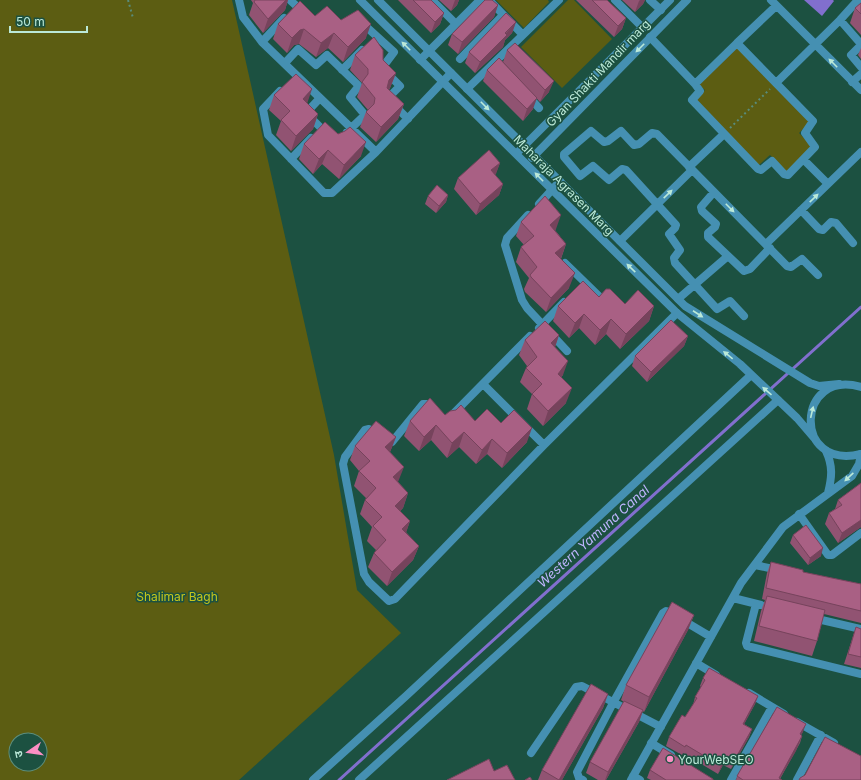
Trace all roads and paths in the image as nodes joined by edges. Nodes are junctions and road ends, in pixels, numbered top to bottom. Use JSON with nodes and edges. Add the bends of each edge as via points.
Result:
{"nodes":[{"id":1,"x":128,"y":0,"type":"edge"},
{"id":2,"x":239,"y":0,"type":"edge"},
{"id":3,"x":360,"y":0,"type":"edge"},
{"id":4,"x":378,"y":0,"type":"edge"},
{"id":5,"x":432,"y":0,"type":"edge"},
{"id":6,"x":480,"y":0,"type":"edge"},
{"id":7,"x":489,"y":0,"type":"edge"},
{"id":8,"x":615,"y":0,"type":"edge"},
{"id":9,"x":650,"y":0,"type":"edge"},
{"id":10,"x":670,"y":0,"type":"edge"},
{"id":11,"x":686,"y":0,"type":"edge"},
{"id":12,"x":858,"y":0,"type":"edge"},
{"id":13,"x":557,"y":1,"type":"edge"},
{"id":14,"x":293,"y":3,"type":"edge"},
{"id":15,"x":774,"y":3,"type":"edge"},
{"id":16,"x":660,"y":10,"type":"junction"},
{"id":17,"x":355,"y":15,"type":"edge"},
{"id":18,"x":503,"y":15,"type":"junction"},
{"id":19,"x":307,"y":16,"type":"edge"},
{"id":20,"x":133,"y":18,"type":"dead end"},
{"id":21,"x":840,"y":20,"type":"junction"},
{"id":22,"x":456,"y":24,"type":"junction"},
{"id":23,"x":642,"y":28,"type":"junction"},
{"id":24,"x":523,"y":35,"type":"junction"},
{"id":25,"x":650,"y":37,"type":"junction"},
{"id":26,"x":372,"y":40,"type":"junction"},
{"id":27,"x":262,"y":42,"type":"junction"},
{"id":28,"x":737,"y":43,"type":"junction"},
{"id":29,"x":815,"y":45,"type":"junction"},
{"id":30,"x":429,"y":51,"type":"junction"},
{"id":31,"x":460,"y":59,"type":"dead end"},
{"id":32,"x":420,"y":60,"type":"junction"},
{"id":33,"x":284,"y":63,"type":"junction"},
{"id":34,"x":861,"y":67,"type":"edge"},
{"id":35,"x":342,"y":70,"type":"junction"},
{"id":36,"x":451,"y":73,"type":"junction"},
{"id":37,"x":861,"y":74,"type":"edge"},
{"id":38,"x":292,"y":80,"type":"junction"},
{"id":39,"x":443,"y":82,"type":"junction"},
{"id":40,"x":852,"y":82,"type":"junction"},
{"id":41,"x":776,"y":83,"type":"junction"},
{"id":42,"x":695,"y":84,"type":"junction"},
{"id":43,"x":520,"y":88,"type":"edge"},
{"id":44,"x":467,"y":89,"type":"junction"},
{"id":45,"x":861,"y":90,"type":"edge"},
{"id":46,"x":320,"y":98,"type":"junction"},
{"id":47,"x":539,"y":108,"type":"dead end"},
{"id":48,"x":408,"y":119,"type":"junction"},
{"id":49,"x":321,"y":128,"type":"junction"},
{"id":50,"x":351,"y":128,"type":"junction"},
{"id":51,"x":724,"y":134,"type":"junction"},
{"id":52,"x":343,"y":137,"type":"edge"},
{"id":53,"x":335,"y":141,"type":"edge"},
{"id":54,"x":525,"y":146,"type":"junction"},
{"id":55,"x":376,"y":152,"type":"junction"},
{"id":56,"x":516,"y":154,"type":"junction"},
{"id":57,"x":534,"y":155,"type":"junction"},
{"id":58,"x":859,"y":158,"type":"edge"},
{"id":59,"x":291,"y":159,"type":"junction"},
{"id":60,"x":804,"y":160,"type":"junction"},
{"id":61,"x":526,"y":164,"type":"junction"},
{"id":62,"x":690,"y":168,"type":"junction"},
{"id":63,"x":560,"y":181,"type":"junction"},
{"id":64,"x":828,"y":184,"type":"junction"},
{"id":65,"x":551,"y":190,"type":"junction"},
{"id":66,"x":714,"y":192,"type":"junction"},
{"id":67,"x":657,"y":204,"type":"junction"},
{"id":68,"x":802,"y":210,"type":"junction"},
{"id":69,"x":620,"y":241,"type":"junction"},
{"id":70,"x":853,"y":243,"type":"dead end"},
{"id":71,"x":768,"y":246,"type":"junction"},
{"id":72,"x":728,"y":256,"type":"junction"},
{"id":73,"x":565,"y":263,"type":"edge"},
{"id":74,"x":818,"y":275,"type":"dead end"},
{"id":75,"x":694,"y":285,"type":"junction"},
{"id":76,"x":569,"y":297,"type":"edge"},
{"id":77,"x":602,"y":299,"type":"edge"},
{"id":78,"x":678,"y":299,"type":"junction"},
{"id":79,"x":677,"y":313,"type":"junction"},
{"id":80,"x":744,"y":316,"type":"dead end"},
{"id":81,"x":542,"y":324,"type":"junction"},
{"id":82,"x":567,"y":351,"type":"dead end"},
{"id":83,"x":753,"y":378,"type":"junction"},
{"id":84,"x":483,"y":384,"type":"junction"},
{"id":85,"x":839,"y":384,"type":"junction"},
{"id":86,"x":861,"y":387,"type":"edge"},
{"id":87,"x":778,"y":400,"type":"junction"},
{"id":88,"x":438,"y":415,"type":"edge"},
{"id":89,"x":448,"y":420,"type":"edge"},
{"id":90,"x":815,"y":439,"type":"junction"},
{"id":91,"x":544,"y":445,"type":"junction"},
{"id":92,"x":826,"y":451,"type":"junction"},
{"id":93,"x":861,"y":454,"type":"edge"},
{"id":94,"x":828,"y":493,"type":"junction"},
{"id":95,"x":800,"y":514,"type":"junction"},
{"id":96,"x":861,"y":533,"type":"edge"},
{"id":97,"x":755,"y":565,"type":"junction"},
{"id":98,"x":785,"y":572,"type":"edge"},
{"id":99,"x":733,"y":598,"type":"junction"},
{"id":100,"x":756,"y":604,"type":"junction"},
{"id":101,"x":771,"y":608,"type":"edge"},
{"id":102,"x":801,"y":615,"type":"edge"},
{"id":103,"x":861,"y":629,"type":"edge"},
{"id":104,"x":711,"y":637,"type":"junction"},
{"id":105,"x":696,"y":663,"type":"junction"},
{"id":106,"x":861,"y":674,"type":"edge"},
{"id":107,"x":726,"y":680,"type":"edge"},
{"id":108,"x":739,"y":688,"type":"edge"},
{"id":109,"x":612,"y":703,"type":"junction"},
{"id":110,"x":772,"y":707,"type":"junction"},
{"id":111,"x":660,"y":727,"type":"junction"},
{"id":112,"x":821,"y":735,"type":"junction"},
{"id":113,"x":651,"y":743,"type":"junction"},
{"id":114,"x":841,"y":747,"type":"edge"},
{"id":115,"x":531,"y":752,"type":"dead end"},
{"id":116,"x":681,"y":761,"type":"edge"},
{"id":117,"x":635,"y":779,"type":"edge"},
{"id":118,"x":313,"y":780,"type":"edge"},
{"id":119,"x":359,"y":780,"type":"edge"},
{"id":120,"x":582,"y":780,"type":"edge"},
{"id":121,"x":731,"y":780,"type":"edge"},
{"id":122,"x":797,"y":780,"type":"edge"}],
"edges":[{"from":1,"to":20,"type":"path"},
{"from":2,"to":27,"type":"street","via":[[243,17]]},
{"from":32,"to":3,"type":"street","name":"Maharaja Agrasen Marg","one_way":true},
{"from":4,"to":30,"type":"street","name":"Maharaja Agrasen Marg"},
{"from":5,"to":22,"type":"street"},
{"from":6,"to":22,"type":"street"},
{"from":7,"to":18,"type":"street"},
{"from":8,"to":23,"type":"street"},
{"from":9,"to":16,"type":"street"},
{"from":10,"to":16,"type":"street","name":"Gyan Shakti Mandir marg"},
{"from":11,"to":25,"type":"street","name":"Gyan Shakti Mandir marg"},
{"from":12,"to":21,"type":"street"},
{"from":13,"to":24,"type":"street"},
{"from":14,"to":19,"type":"street"},
{"from":14,"to":27,"type":"street"},
{"from":15,"to":28,"type":"street"},
{"from":15,"to":29,"type":"street"},
{"from":16,"to":23,"type":"street","name":"Gyan Shakti Mandir marg"},
{"from":17,"to":26,"type":"street"},
{"from":18,"to":24,"type":"street"},
{"from":18,"to":31,"type":"street"},
{"from":21,"to":29,"type":"street"},
{"from":21,"to":34,"type":"street","via":[[861,45],[851,54]]},
{"from":22,"to":30,"type":"street"},
{"from":23,"to":54,"type":"street","name":"Gyan Shakti Mandir marg"},
{"from":24,"to":44,"type":"street","via":[[498,64]]},
{"from":25,"to":42,"type":"street"},
{"from":25,"to":57,"type":"street","name":"Gyan Shakti Mandir marg","one_way":true},
{"from":26,"to":35,"type":"street"},
{"from":26,"to":48,"type":"street","via":[[394,53],[382,68],[400,85],[388,100]]},
{"from":27,"to":33,"type":"street"},
{"from":28,"to":41,"type":"street"},
{"from":28,"to":42,"type":"street"},
{"from":40,"to":29,"type":"street","one_way":true},
{"from":29,"to":41,"type":"street"},
{"from":30,"to":32,"type":"street"},
{"from":30,"to":36,"type":"street","name":"Maharaja Agrasen Marg"},
{"from":32,"to":39,"type":"street","name":"Maharaja Agrasen Marg"},
{"from":33,"to":35,"type":"street","via":[[299,49],[314,65],[318,65],[328,55]]},
{"from":33,"to":38,"type":"street"},
{"from":35,"to":50,"type":"street","via":[[358,86],[350,97],[365,114]]},
{"from":36,"to":39,"type":"street"},
{"from":36,"to":44,"type":"street","name":"Maharaja Agrasen Marg"},
{"from":37,"to":40,"type":"street"},
{"from":38,"to":46,"type":"street"},
{"from":38,"to":59,"type":"street","via":[[265,106],[263,112],[268,135]]},
{"from":39,"to":48,"type":"street"},
{"from":39,"to":56,"type":"street","name":"Maharaja Agrasen Marg"},
{"from":40,"to":45,"type":"street"},
{"from":41,"to":51,"type":"path"},
{"from":41,"to":60,"type":"street","via":[[813,121],[805,133],[815,147]]},
{"from":42,"to":51,"type":"street","via":[[700,91],[692,102]]},
{"from":43,"to":47,"type":"street"},
{"from":44,"to":54,"type":"street","name":"Maharaja Agrasen Marg","one_way":true},
{"from":46,"to":49,"type":"street","via":[[306,113]]},
{"from":46,"to":50,"type":"street"},
{"from":48,"to":55,"type":"street"},
{"from":49,"to":53,"type":"street"},
{"from":49,"to":59,"type":"street"},
{"from":50,"to":52,"type":"street"},
{"from":50,"to":55,"type":"street"},
{"from":51,"to":60,"type":"street","via":[[760,170],[772,161],[784,174],[788,174]]},
{"from":51,"to":62,"type":"street"},
{"from":54,"to":56,"type":"street","name":"Gyan Shakti Mandir marg"},
{"from":54,"to":57,"type":"street","name":"Maharaja Agrasen Marg"},
{"from":55,"to":59,"type":"street","via":[[330,194],[324,193]]},
{"from":56,"to":61,"type":"street","name":"Maharaja Agrasen Marg"},
{"from":57,"to":61,"type":"street","name":"Gyan Shakti Mandir marg"},
{"from":57,"to":63,"type":"street","name":"Maharaja Agrasen Marg"},
{"from":58,"to":64,"type":"street"},
{"from":60,"to":64,"type":"street"},
{"from":65,"to":61,"type":"street","name":"Maharaja Agrasen Marg","one_way":true},
{"from":62,"to":66,"type":"street"},
{"from":67,"to":62,"type":"street","one_way":true},
{"from":62,"to":67,"type":"street","via":[[654,134],[639,144],[634,144],[620,131],[604,142],[593,131],[589,131],[564,154],[580,176],[594,166],[609,180],[622,169],[626,170]]},
{"from":63,"to":65,"type":"street"},
{"from":63,"to":69,"type":"street","name":"Maharaja Agrasen Marg"},
{"from":68,"to":64,"type":"street","one_way":true},
{"from":79,"to":65,"type":"street","name":"Maharaja Agrasen Marg","one_way":true},
{"from":65,"to":81,"type":"street","via":[[507,238],[505,246],[522,300]]},
{"from":66,"to":71,"type":"street","one_way":true},
{"from":66,"to":72,"type":"street","via":[[701,209],[716,224],[708,233],[708,237]]},
{"from":67,"to":69,"type":"street"},
{"from":67,"to":75,"type":"street","via":[[676,225],[669,236],[680,250],[673,260]]},
{"from":68,"to":70,"type":"street","via":[[819,229],[822,230],[831,222],[836,223]]},
{"from":68,"to":71,"type":"street"},
{"from":69,"to":78,"type":"street","name":"Maharaja Agrasen Marg"},
{"from":71,"to":72,"type":"street","via":[[747,271],[742,270]]},
{"from":71,"to":74,"type":"street","via":[[789,267],[802,259]]},
{"from":72,"to":75,"type":"street"},
{"from":73,"to":77,"type":"street","via":[[582,284]]},
{"from":75,"to":78,"type":"street"},
{"from":75,"to":80,"type":"street","via":[[716,309],[730,301]]},
{"from":76,"to":81,"type":"street"},
{"from":78,"to":85,"type":"street","name":"Maharaja Agrasen Marg","one_way":true,"via":[[802,378],[819,386]]},
{"from":83,"to":79,"type":"street","name":"Maharaja Agrasen Marg","one_way":true,"via":[[740,364]]},
{"from":79,"to":91,"type":"street"},
{"from":81,"to":82,"type":"street"},
{"from":81,"to":84,"type":"street"},
{"from":87,"to":83,"type":"street","name":"Maharaja Agrasen Marg","one_way":true},
{"from":83,"to":118,"type":"street"},
{"from":84,"to":89,"type":"street"},
{"from":84,"to":91,"type":"street"},
{"from":85,"to":86,"type":"street","name":"Maharaja Agrasen Marg"},
{"from":90,"to":85,"type":"street","one_way":true,"via":[[810,417],[813,406],[824,392]]},
{"from":87,"to":90,"type":"street","name":"Maharaja Agrasen Marg"},
{"from":87,"to":119,"type":"street"},
{"from":88,"to":91,"type":"street","via":[[425,403],[390,443],[372,430],[365,430],[343,462],[364,574],[389,600],[395,599]]},
{"from":90,"to":92,"type":"street","name":"Maharaja Agrasen Marg"},
{"from":92,"to":93,"type":"street","via":[[843,456]]},
{"from":92,"to":94,"type":"street","via":[[832,476]]},
{"from":93,"to":94,"type":"street","one_way":true,"via":[[860,464],[852,476]]},
{"from":94,"to":95,"type":"street"},
{"from":95,"to":96,"type":"street","via":[[828,555],[832,555]]},
{"from":95,"to":97,"type":"street","via":[[783,527]]},
{"from":97,"to":98,"type":"street"},
{"from":97,"to":99,"type":"street"},
{"from":99,"to":100,"type":"street"},
{"from":99,"to":104,"type":"street"},
{"from":100,"to":101,"type":"street"},
{"from":100,"to":106,"type":"street","via":[[747,646]]},
{"from":102,"to":103,"type":"street"},
{"from":104,"to":105,"type":"street"},
{"from":104,"to":109,"type":"street","via":[[666,611]]},
{"from":105,"to":107,"type":"street"},
{"from":105,"to":111,"type":"street"},
{"from":108,"to":110,"type":"street"},
{"from":109,"to":111,"type":"street"},
{"from":109,"to":115,"type":"street","via":[[582,686],[576,687]]},
{"from":109,"to":120,"type":"street","via":[[577,772]]},
{"from":110,"to":112,"type":"street"},
{"from":110,"to":121,"type":"street"},
{"from":111,"to":113,"type":"street"},
{"from":112,"to":114,"type":"street"},
{"from":112,"to":122,"type":"street"},
{"from":113,"to":116,"type":"street"},
{"from":113,"to":117,"type":"street"}]}
